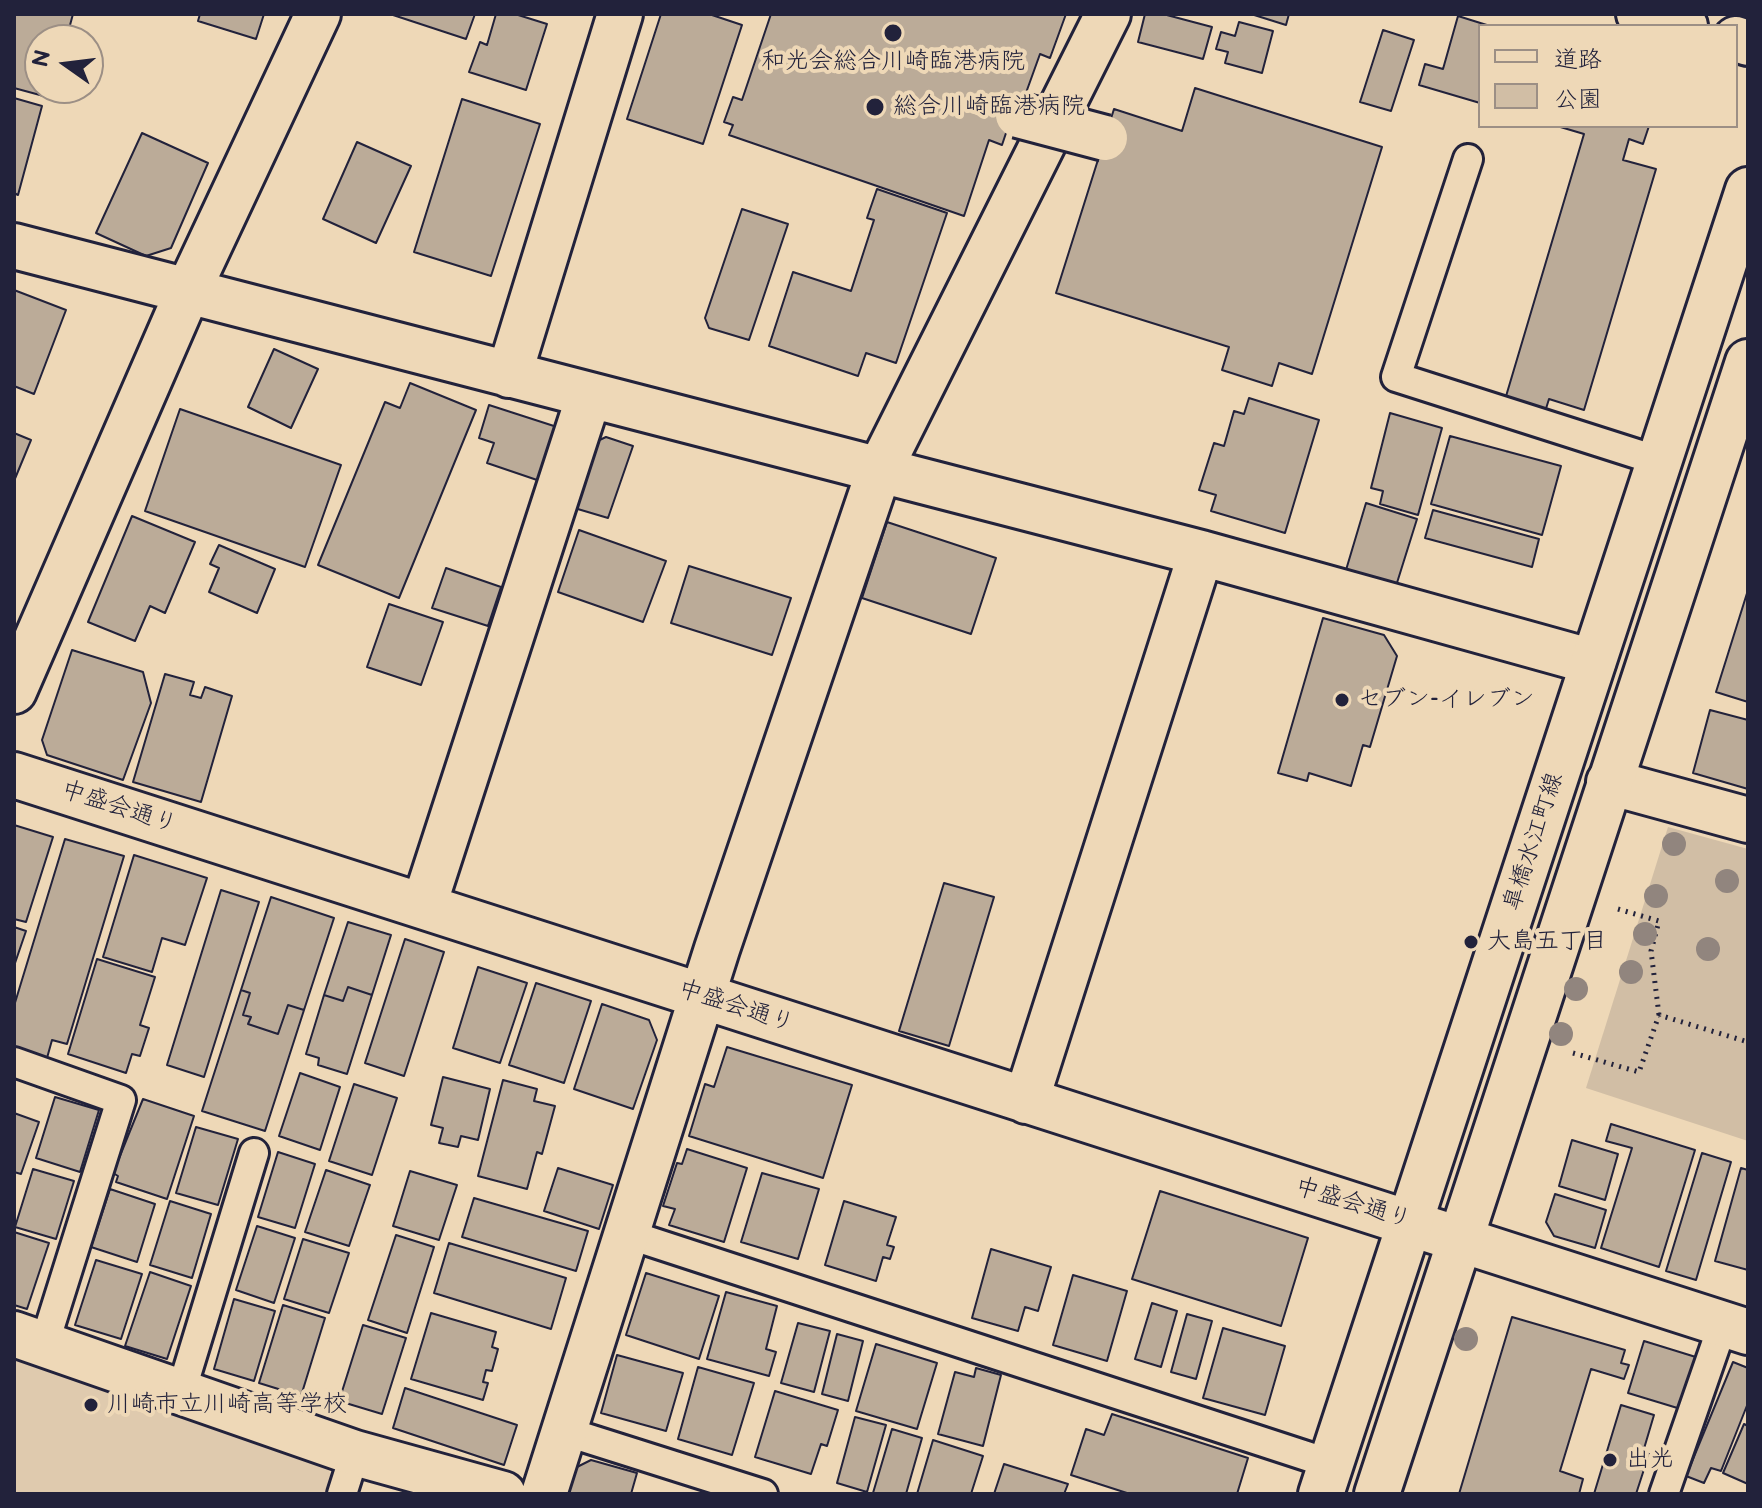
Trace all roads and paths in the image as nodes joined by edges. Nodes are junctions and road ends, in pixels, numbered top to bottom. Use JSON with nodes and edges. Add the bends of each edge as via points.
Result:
{"nodes":[{"id":1,"x":318,"y":14,"type":"edge"},
{"id":2,"x":620,"y":14,"type":"edge"},
{"id":3,"x":1108,"y":14,"type":"edge"},
{"id":4,"x":1639,"y":14,"type":"edge"},
{"id":5,"x":1677,"y":24,"type":"edge"},
{"id":6,"x":1018,"y":115,"type":"dead end"},
{"id":7,"x":1105,"y":138,"type":"dead end"},
{"id":8,"x":1468,"y":159,"type":"dead end"},
{"id":9,"x":1748,"y":190,"type":"edge"},
{"id":10,"x":14,"y":246,"type":"edge"},
{"id":11,"x":188,"y":291,"type":"junction"},
{"id":12,"x":1748,"y":362,"type":"edge"},
{"id":13,"x":509,"y":375,"type":"junction"},
{"id":14,"x":589,"y":396,"type":"junction"},
{"id":15,"x":1740,"y":412,"type":"edge"},
{"id":16,"x":1659,"y":461,"type":"junction"},
{"id":17,"x":879,"y":471,"type":"junction"},
{"id":18,"x":1201,"y":553,"type":"junction"},
{"id":19,"x":1593,"y":662,"type":"junction"},
{"id":20,"x":14,"y":691,"type":"edge"},
{"id":21,"x":14,"y":775,"type":"edge"},
{"id":22,"x":1609,"y":782,"type":"junction"},
{"id":23,"x":1748,"y":820,"type":"edge"},
{"id":24,"x":424,"y":905,"type":"junction"},
{"id":25,"x":1616,"y":908,"type":"dead end"},
{"id":26,"x":701,"y":997,"type":"junction"},
{"id":27,"x":1659,"y":1015,"type":"junction"},
{"id":28,"x":1748,"y":1042,"type":"edge"},
{"id":29,"x":1568,"y":1051,"type":"dead end"},
{"id":30,"x":14,"y":1062,"type":"edge"},
{"id":31,"x":1026,"y":1101,"type":"junction"},
{"id":32,"x":254,"y":1153,"type":"dead end"},
{"id":33,"x":1409,"y":1221,"type":"junction"},
{"id":34,"x":627,"y":1234,"type":"junction"},
{"id":35,"x":1459,"y":1237,"type":"junction"},
{"id":36,"x":1735,"y":1328,"type":"edge"},
{"id":37,"x":29,"y":1339,"type":"edge"},
{"id":38,"x":181,"y":1392,"type":"junction"},
{"id":39,"x":564,"y":1431,"type":"junction"},
{"id":40,"x":355,"y":1453,"type":"junction"},
{"id":41,"x":1326,"y":1479,"type":"edge"},
{"id":42,"x":342,"y":1494,"type":"edge"},
{"id":43,"x":503,"y":1494,"type":"edge"},
{"id":44,"x":544,"y":1494,"type":"edge"},
{"id":45,"x":763,"y":1494,"type":"edge"},
{"id":46,"x":1377,"y":1494,"type":"edge"},
{"id":47,"x":1664,"y":1494,"type":"edge"}],
"edges":[{"from":1,"to":11,"type":"street"},
{"from":2,"to":13,"type":"street"},
{"from":3,"to":17,"type":"street"},
{"from":4,"to":5,"type":"street"},
{"from":6,"to":7,"type":"street","bridge":true},
{"from":8,"to":16,"type":"lane","via":[[1396,377]]},
{"from":9,"to":16,"type":"street","name":"皐橋水江町線"},
{"from":10,"to":11,"type":"street"},
{"from":11,"to":13,"type":"street"},
{"from":11,"to":20,"type":"street"},
{"from":12,"to":15,"type":"street"},
{"from":13,"to":14,"type":"street"},
{"from":14,"to":17,"type":"street"},
{"from":14,"to":24,"type":"street"},
{"from":15,"to":22,"type":"street"},
{"from":16,"to":19,"type":"street","name":"皐橋水江町線"},
{"from":17,"to":18,"type":"street"},
{"from":17,"to":26,"type":"street"},
{"from":18,"to":19,"type":"street"},
{"from":18,"to":31,"type":"street"},
{"from":19,"to":33,"type":"street","name":"皐橋水江町線"},
{"from":21,"to":24,"type":"street","name":"中盛会通り"},
{"from":22,"to":23,"type":"street"},
{"from":22,"to":35,"type":"street"},
{"from":24,"to":26,"type":"street","name":"中盛会通り"},
{"from":25,"to":27,"type":"path","via":[[1659,921],[1651,951]]},
{"from":26,"to":31,"type":"street","name":"中盛会通り"},
{"from":26,"to":34,"type":"street"},
{"from":27,"to":28,"type":"path"},
{"from":27,"to":29,"type":"path","via":[[1639,1072]]},
{"from":30,"to":37,"type":"lane","via":[[121,1100]]},
{"from":31,"to":33,"type":"street","name":"中盛会通り"},
{"from":32,"to":38,"type":"lane"},
{"from":33,"to":35,"type":"street","name":"中盛会通り"},
{"from":33,"to":41,"type":"street","name":"皐橋水江町線"},
{"from":34,"to":39,"type":"street"},
{"from":34,"to":41,"type":"lane"},
{"from":35,"to":36,"type":"street","name":"中盛会通り"},
{"from":35,"to":46,"type":"street"},
{"from":36,"to":47,"type":"lane"},
{"from":37,"to":38,"type":"street"},
{"from":38,"to":40,"type":"street"},
{"from":39,"to":44,"type":"street"},
{"from":39,"to":45,"type":"lane"},
{"from":40,"to":42,"type":"lane"},
{"from":40,"to":43,"type":"street"}]}
